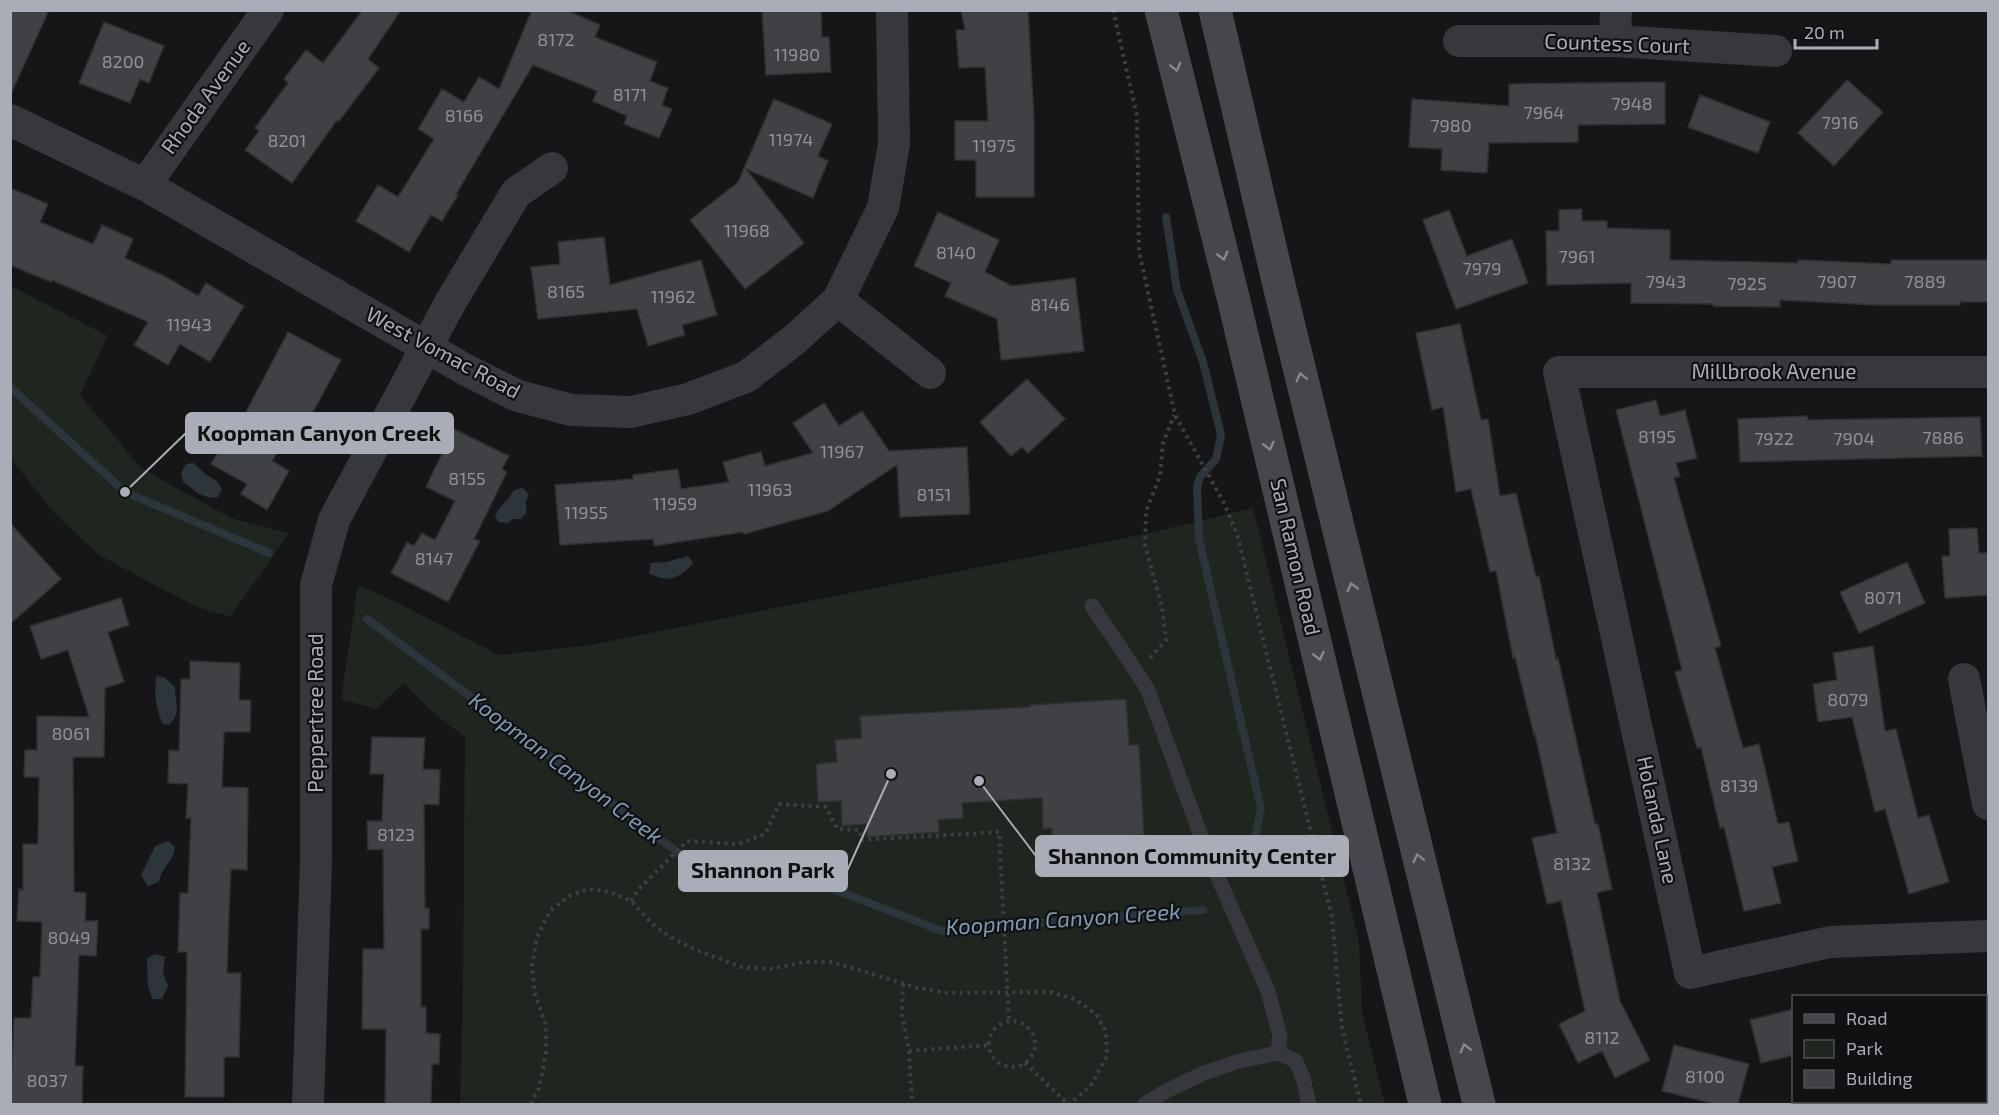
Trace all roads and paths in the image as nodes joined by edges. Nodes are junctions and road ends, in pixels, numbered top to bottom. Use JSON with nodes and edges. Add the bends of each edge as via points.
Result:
{"nodes":[{"id":1,"x":268,"y":10,"type":"edge"},
{"id":2,"x":892,"y":10,"type":"edge"},
{"id":3,"x":1113,"y":10,"type":"edge"},
{"id":4,"x":1161,"y":10,"type":"edge"},
{"id":5,"x":1215,"y":10,"type":"edge"},
{"id":6,"x":1616,"y":10,"type":"edge"},
{"id":7,"x":1459,"y":41,"type":"dead end"},
{"id":8,"x":1616,"y":41,"type":"junction"},
{"id":9,"x":1776,"y":51,"type":"dead end"},
{"id":10,"x":10,"y":120,"type":"edge"},
{"id":11,"x":552,"y":168,"type":"dead end"},
{"id":12,"x":145,"y":184,"type":"junction"},
{"id":13,"x":838,"y":300,"type":"junction"},
{"id":14,"x":426,"y":347,"type":"junction"},
{"id":15,"x":1559,"y":372,"type":"joint"},
{"id":16,"x":1989,"y":372,"type":"edge"},
{"id":17,"x":930,"y":373,"type":"dead end"},
{"id":18,"x":1175,"y":415,"type":"junction"},
{"id":19,"x":1092,"y":606,"type":"dead end"},
{"id":20,"x":1136,"y":670,"type":"junction"},
{"id":21,"x":1964,"y":680,"type":"dead end"},
{"id":22,"x":1989,"y":804,"type":"edge"},
{"id":23,"x":631,"y":901,"type":"junction"},
{"id":24,"x":1989,"y":936,"type":"edge"},
{"id":25,"x":903,"y":984,"type":"junction"},
{"id":26,"x":1008,"y":993,"type":"junction"},
{"id":27,"x":1009,"y":1021,"type":"junction"},
{"id":28,"x":989,"y":1045,"type":"junction"},
{"id":29,"x":909,"y":1051,"type":"junction"},
{"id":30,"x":1278,"y":1053,"type":"junction"},
{"id":31,"x":1025,"y":1063,"type":"junction"},
{"id":32,"x":308,"y":1104,"type":"edge"},
{"id":33,"x":531,"y":1104,"type":"edge"},
{"id":34,"x":912,"y":1104,"type":"edge"},
{"id":35,"x":1068,"y":1104,"type":"edge"},
{"id":36,"x":1145,"y":1104,"type":"edge"},
{"id":37,"x":1309,"y":1104,"type":"edge"},
{"id":38,"x":1361,"y":1104,"type":"edge"},
{"id":39,"x":1425,"y":1104,"type":"edge"},
{"id":40,"x":1479,"y":1104,"type":"edge"}],
"edges":[{"from":1,"to":12,"type":"street","name":"Rhoda Avenue"},
{"from":2,"to":13,"type":"street","name":"West Vomac Road","via":[[894,144],[883,208]]},
{"from":3,"to":18,"type":"path","via":[[1137,116],[1138,251]]},
{"from":4,"to":39,"type":"main road","name":"San Ramon Road","one_way":true},
{"from":40,"to":5,"type":"main road","one_way":true},
{"from":6,"to":8,"type":"street"},
{"from":7,"to":8,"type":"street","name":"Countess Court"},
{"from":8,"to":9,"type":"street","name":"Countess Court"},
{"from":10,"to":12,"type":"street","name":"West Vomac Road"},
{"from":11,"to":14,"type":"street","name":"Peppertree Road","via":[[516,193]]},
{"from":12,"to":14,"type":"street","name":"West Vomac Road"},
{"from":13,"to":14,"type":"street","name":"West Vomac Road","via":[[747,376],[688,399],[631,411],[571,410],[518,396]]},
{"from":13,"to":17,"type":"street"},
{"from":14,"to":32,"type":"street","name":"Peppertree Road","via":[[334,520],[316,585],[316,860]]},
{"from":15,"to":16,"type":"street","name":"Millbrook Avenue"},
{"from":15,"to":24,"type":"street","name":"Holanda Lane","via":[[1690,973],[1830,942]]},
{"from":18,"to":20,"type":"path","via":[[1163,443],[1161,476],[1146,511],[1145,545],[1162,607],[1166,640]]},
{"from":18,"to":38,"type":"path","via":[[1237,534],[1332,917],[1342,1029]]},
{"from":19,"to":20,"type":"lane"},
{"from":20,"to":30,"type":"lane","via":[[1148,690],[1206,850],[1268,991],[1280,1037]]},
{"from":21,"to":22,"type":"street"},
{"from":23,"to":25,"type":"path","via":[[672,938],[741,967],[770,969],[804,962],[832,962]]},
{"from":23,"to":26,"type":"path","via":[[687,841],[738,844],[765,834],[779,804],[826,807],[837,829],[860,830],[861,840],[999,832]]},
{"from":23,"to":33,"type":"path","via":[[611,892],[589,889],[569,896],[550,912],[537,937],[532,966],[535,994],[546,1025],[546,1054],[539,1088]]},
{"from":25,"to":26,"type":"path","via":[[947,993]]},
{"from":25,"to":29,"type":"path","via":[[902,1015]]},
{"from":26,"to":27,"type":"path"},
{"from":26,"to":35,"type":"path","via":[[1050,992],[1074,999],[1096,1014],[1106,1031],[1107,1056],[1100,1070],[1090,1087]]},
{"from":27,"to":28,"type":"path","via":[[994,1029]]},
{"from":27,"to":31,"type":"path","via":[[1025,1025],[1034,1038],[1032,1055]]},
{"from":28,"to":29,"type":"path"},
{"from":28,"to":31,"type":"path","via":[[999,1063],[1015,1067]]},
{"from":29,"to":34,"type":"path"},
{"from":30,"to":36,"type":"lane","via":[[1204,1073]]},
{"from":30,"to":37,"type":"lane","via":[[1296,1061]]},
{"from":31,"to":35,"type":"path"}]}
